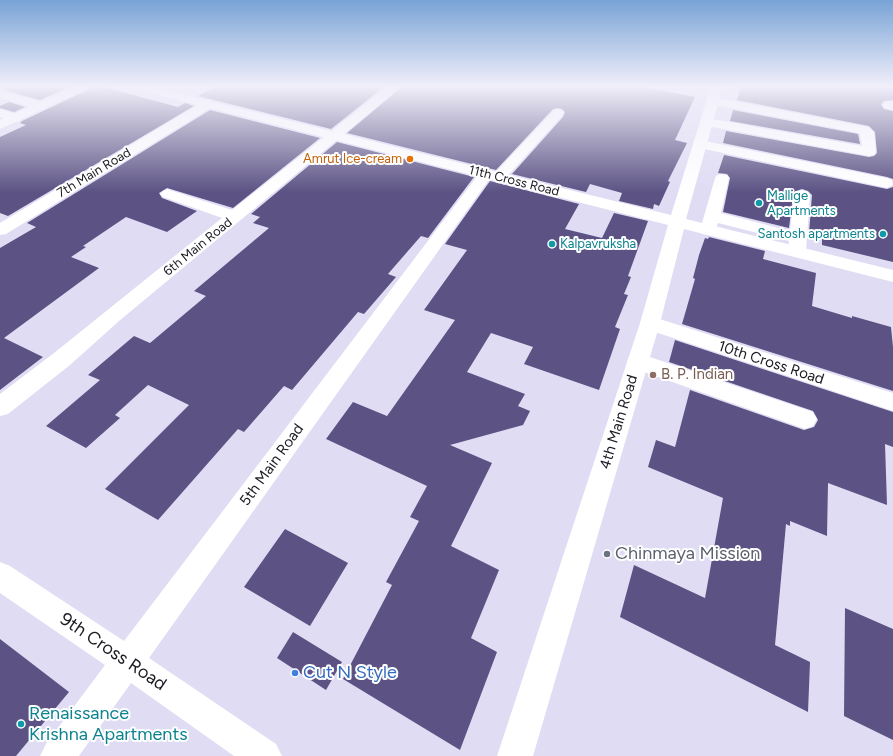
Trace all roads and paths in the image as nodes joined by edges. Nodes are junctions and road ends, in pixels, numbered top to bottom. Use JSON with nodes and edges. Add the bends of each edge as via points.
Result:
{"nodes":[{"id":1,"x":179,"y":121,"type":"edge"},
{"id":2,"x":277,"y":121,"type":"edge"},
{"id":3,"x":353,"y":121,"type":"edge"},
{"id":4,"x":549,"y":121,"type":"edge"},
{"id":5,"x":794,"y":121,"type":"edge"},
{"id":6,"x":815,"y":121,"type":"edge"},
{"id":7,"x":707,"y":122,"type":"joint"},
{"id":8,"x":335,"y":136,"type":"junction"},
{"id":9,"x":793,"y":138,"type":"junction"},
{"id":10,"x":700,"y":144,"type":"junction"},
{"id":11,"x":493,"y":176,"type":"junction"},
{"id":12,"x":722,"y":178,"type":"dead end"},
{"id":13,"x":887,"y":183,"type":"dead end"},
{"id":14,"x":168,"y":194,"type":"dead end"},
{"id":15,"x":802,"y":195,"type":"dead end"},
{"id":16,"x":235,"y":217,"type":"junction"},
{"id":17,"x":677,"y":222,"type":"junction"},
{"id":18,"x":710,"y":223,"type":"junction"},
{"id":19,"x":0,"y":230,"type":"edge"},
{"id":20,"x":798,"y":245,"type":"junction"},
{"id":21,"x":893,"y":276,"type":"edge"},
{"id":22,"x":650,"y":323,"type":"junction"},
{"id":23,"x":638,"y":361,"type":"junction"},
{"id":24,"x":893,"y":402,"type":"edge"},
{"id":25,"x":0,"y":407,"type":"edge"},
{"id":26,"x":805,"y":419,"type":"dead end"},
{"id":27,"x":0,"y":576,"type":"edge"},
{"id":28,"x":128,"y":662,"type":"junction"},
{"id":29,"x":58,"y":756,"type":"edge"},
{"id":30,"x":264,"y":756,"type":"edge"},
{"id":31,"x":515,"y":756,"type":"edge"}],
"edges":[{"from":1,"to":19,"type":"street","name":"7th Main Road"},
{"from":2,"to":8,"type":"street","name":"11th Cross Road"},
{"from":3,"to":8,"type":"street","name":"6th Main Road"},
{"from":4,"to":11,"type":"street","name":"5th Main Road"},
{"from":5,"to":9,"type":"street"},
{"from":6,"to":9,"type":"street","via":[[866,132],[869,152]]},
{"from":7,"to":9,"type":"street"},
{"from":7,"to":10,"type":"street","name":"4th Main Road"},
{"from":8,"to":11,"type":"street","name":"11th Cross Road"},
{"from":8,"to":16,"type":"street","name":"6th Main Road"},
{"from":10,"to":13,"type":"street"},
{"from":10,"to":17,"type":"street","name":"4th Main Road"},
{"from":11,"to":17,"type":"street","name":"11th Cross Road"},
{"from":11,"to":28,"type":"street","name":"5th Main Road"},
{"from":12,"to":18,"type":"street"},
{"from":14,"to":16,"type":"street"},
{"from":15,"to":20,"type":"street"},
{"from":16,"to":25,"type":"street","name":"6th Main Road"},
{"from":17,"to":18,"type":"street","name":"11th Cross Road"},
{"from":17,"to":22,"type":"street","name":"4th Main Road"},
{"from":18,"to":20,"type":"street","name":"11th Cross Road"},
{"from":20,"to":21,"type":"street"},
{"from":22,"to":23,"type":"street","name":"4th Main Road"},
{"from":22,"to":24,"type":"street","name":"10th Cross Road"},
{"from":23,"to":26,"type":"street"},
{"from":23,"to":31,"type":"street","name":"4th Main Road"},
{"from":27,"to":28,"type":"street","name":"9th Cross Road"},
{"from":28,"to":29,"type":"street","name":"5th Main Road"},
{"from":28,"to":30,"type":"street","name":"9th Cross Road"}]}
